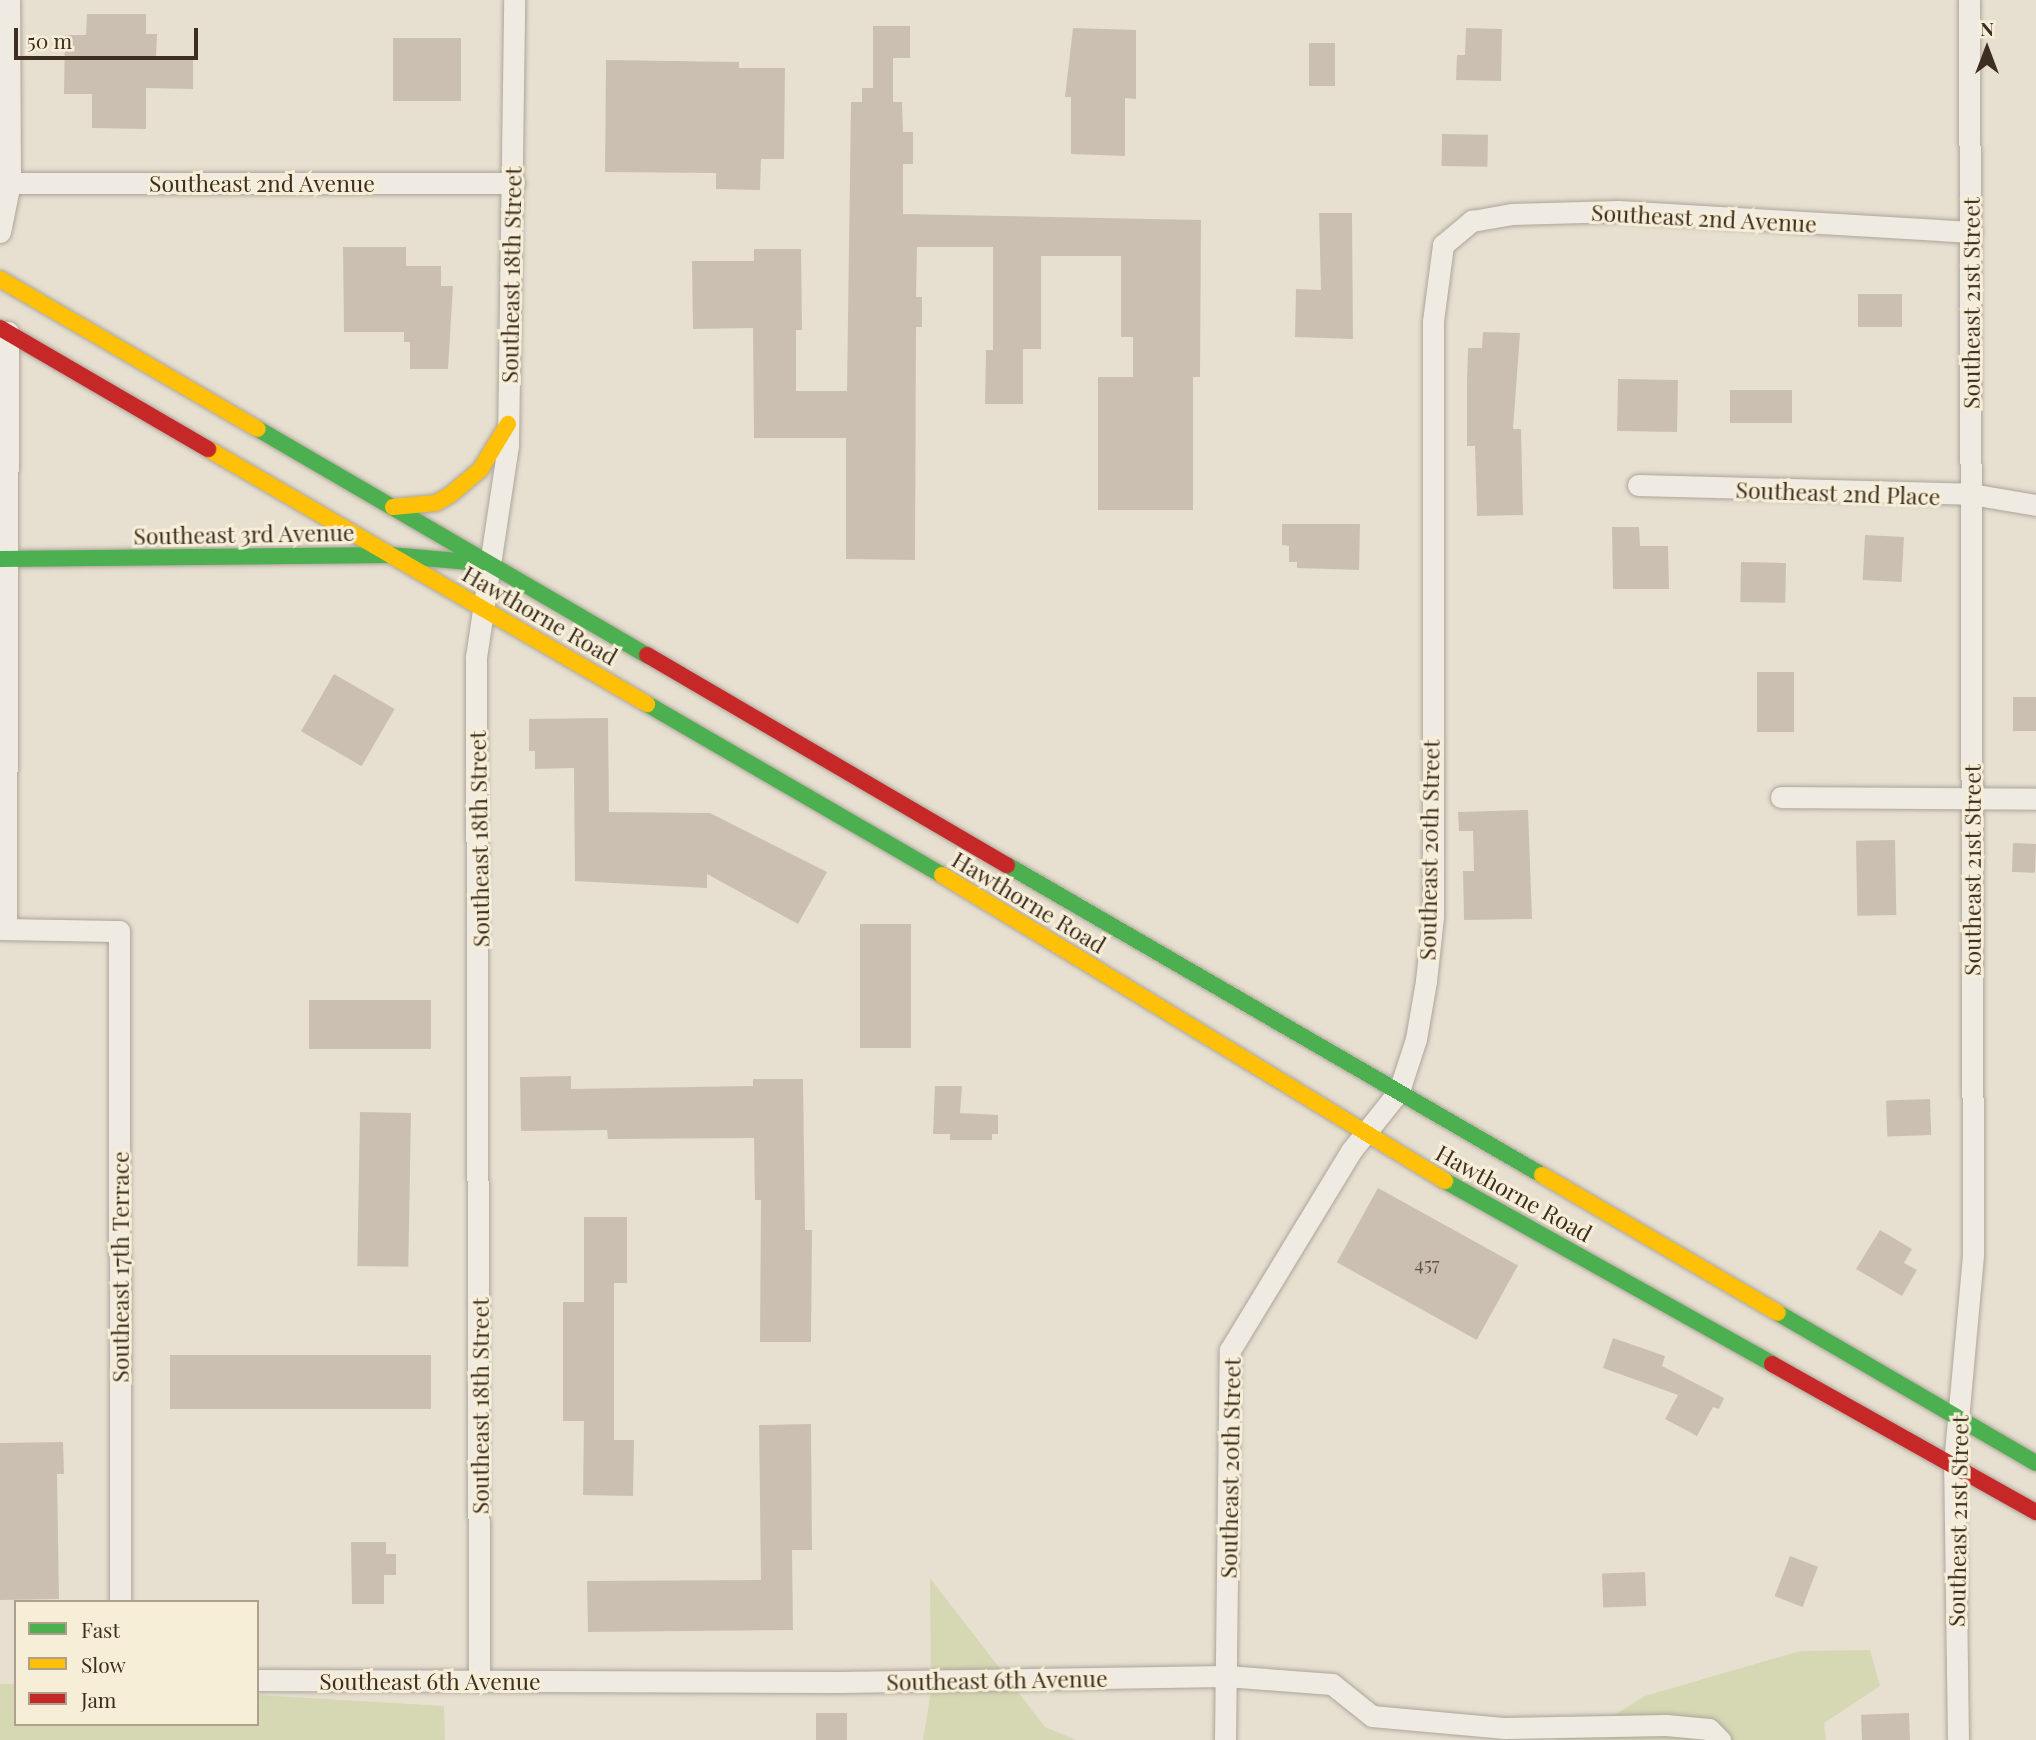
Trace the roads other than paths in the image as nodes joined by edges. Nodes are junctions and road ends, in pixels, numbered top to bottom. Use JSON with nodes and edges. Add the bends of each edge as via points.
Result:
{"nodes":[{"id":1,"x":9,"y":0,"type":"edge"},
{"id":2,"x":514,"y":0,"type":"edge"},
{"id":3,"x":1969,"y":0,"type":"edge"},
{"id":4,"x":10,"y":183,"type":"junction"},
{"id":5,"x":514,"y":183,"type":"junction"},
{"id":6,"x":0,"y":232,"type":"edge"},
{"id":7,"x":1971,"y":232,"type":"junction"},
{"id":8,"x":1445,"y":244,"type":"joint"},
{"id":9,"x":0,"y":279,"type":"edge"},
{"id":10,"x":4,"y":330,"type":"edge"},
{"id":11,"x":508,"y":424,"type":"junction"},
{"id":12,"x":1638,"y":485,"type":"dead end"},
{"id":13,"x":1971,"y":495,"type":"junction"},
{"id":14,"x":2036,"y":505,"type":"edge"},
{"id":15,"x":393,"y":507,"type":"junction"},
{"id":16,"x":390,"y":555,"type":"junction"},
{"id":17,"x":3,"y":559,"type":"edge"},
{"id":18,"x":489,"y":563,"type":"junction"},
{"id":19,"x":480,"y":606,"type":"junction"},
{"id":20,"x":1781,"y":797,"type":"dead end"},
{"id":21,"x":2036,"y":799,"type":"edge"},
{"id":22,"x":1971,"y":800,"type":"junction"},
{"id":23,"x":3,"y":929,"type":"edge"},
{"id":24,"x":1399,"y":1091,"type":"junction"},
{"id":25,"x":1363,"y":1135,"type":"junction"},
{"id":26,"x":1958,"y":1417,"type":"junction"},
{"id":27,"x":2036,"y":1462,"type":"edge"},
{"id":28,"x":1954,"y":1464,"type":"junction"},
{"id":29,"x":2036,"y":1511,"type":"edge"},
{"id":30,"x":120,"y":1600,"type":"edge"},
{"id":31,"x":1226,"y":1676,"type":"junction"},
{"id":32,"x":259,"y":1680,"type":"edge"},
{"id":33,"x":479,"y":1681,"type":"junction"},
{"id":34,"x":1225,"y":1740,"type":"edge"},
{"id":35,"x":1720,"y":1740,"type":"edge"},
{"id":36,"x":1958,"y":1740,"type":"edge"}],
"edges":[{"from":1,"to":4,"type":"street"},
{"from":2,"to":5,"type":"street","name":"Southeast 18th Street"},
{"from":3,"to":7,"type":"street","name":"Southeast 21st Street"},
{"from":4,"to":5,"type":"street","name":"Southeast 2nd Avenue"},
{"from":4,"to":6,"type":"street"},
{"from":5,"to":11,"type":"street","name":"Southeast 18th Street"},
{"from":7,"to":8,"type":"street","name":"Southeast 2nd Avenue","via":[[1618,211],[1472,221]]},
{"from":7,"to":13,"type":"street","name":"Southeast 21st Street"},
{"from":8,"to":24,"type":"street","name":"Southeast 20th Street","via":[[1433,321],[1433,917],[1416,1038]]},
{"from":9,"to":15,"type":"main road","name":"Hawthorne Road"},
{"from":10,"to":16,"type":"main road","name":"Hawthorne Road"},
{"from":10,"to":17,"type":"street"},
{"from":11,"to":15,"type":"main road","via":[[480,470],[457,490],[436,503]]},
{"from":11,"to":18,"type":"street","name":"Southeast 18th Street","via":[[506,466]]},
{"from":12,"to":13,"type":"street","name":"Southeast 2nd Place"},
{"from":13,"to":14,"type":"street","name":"Southeast 2nd Place"},
{"from":13,"to":22,"type":"street","name":"Southeast 21st Street"},
{"from":15,"to":18,"type":"main road","name":"Hawthorne Road"},
{"from":16,"to":17,"type":"main road","name":"Southeast 3rd Avenue"},
{"from":16,"to":18,"type":"main road","name":"Southeast 3rd Avenue"},
{"from":16,"to":19,"type":"main road","name":"Hawthorne Road"},
{"from":17,"to":23,"type":"street"},
{"from":18,"to":19,"type":"street","name":"Southeast 18th Street"},
{"from":18,"to":24,"type":"main road","name":"Hawthorne Road"},
{"from":19,"to":25,"type":"main road","name":"Hawthorne Road","via":[[965,888]]},
{"from":19,"to":33,"type":"street","name":"Southeast 18th Street","via":[[476,657]]},
{"from":20,"to":22,"type":"street"},
{"from":21,"to":22,"type":"street"},
{"from":22,"to":26,"type":"street","name":"Southeast 21st Street","via":[[1973,1255]]},
{"from":23,"to":30,"type":"street","name":"Southeast 17th Terrace","via":[[119,931]]},
{"from":24,"to":25,"type":"street","name":"Southeast 20th Street"},
{"from":24,"to":26,"type":"main road","name":"Hawthorne Road"},
{"from":25,"to":28,"type":"main road","name":"Hawthorne Road"},
{"from":25,"to":31,"type":"street","name":"Southeast 20th Street","via":[[1230,1350]]},
{"from":26,"to":27,"type":"main road","name":"Hawthorne Road"},
{"from":26,"to":28,"type":"street","name":"Southeast 21st Street"},
{"from":28,"to":29,"type":"main road","name":"Hawthorne Road"},
{"from":28,"to":36,"type":"street","name":"Southeast 21st Street"},
{"from":31,"to":33,"type":"street","name":"Southeast 6th Avenue"},
{"from":31,"to":34,"type":"street","name":"Southeast 20th Street"},
{"from":31,"to":35,"type":"street","name":"Southeast 6th Avenue","via":[[1332,1684],[1372,1716],[1505,1728],[1666,1725],[1709,1729]]},
{"from":32,"to":33,"type":"street","name":"Southeast 6th Avenue"}]}
